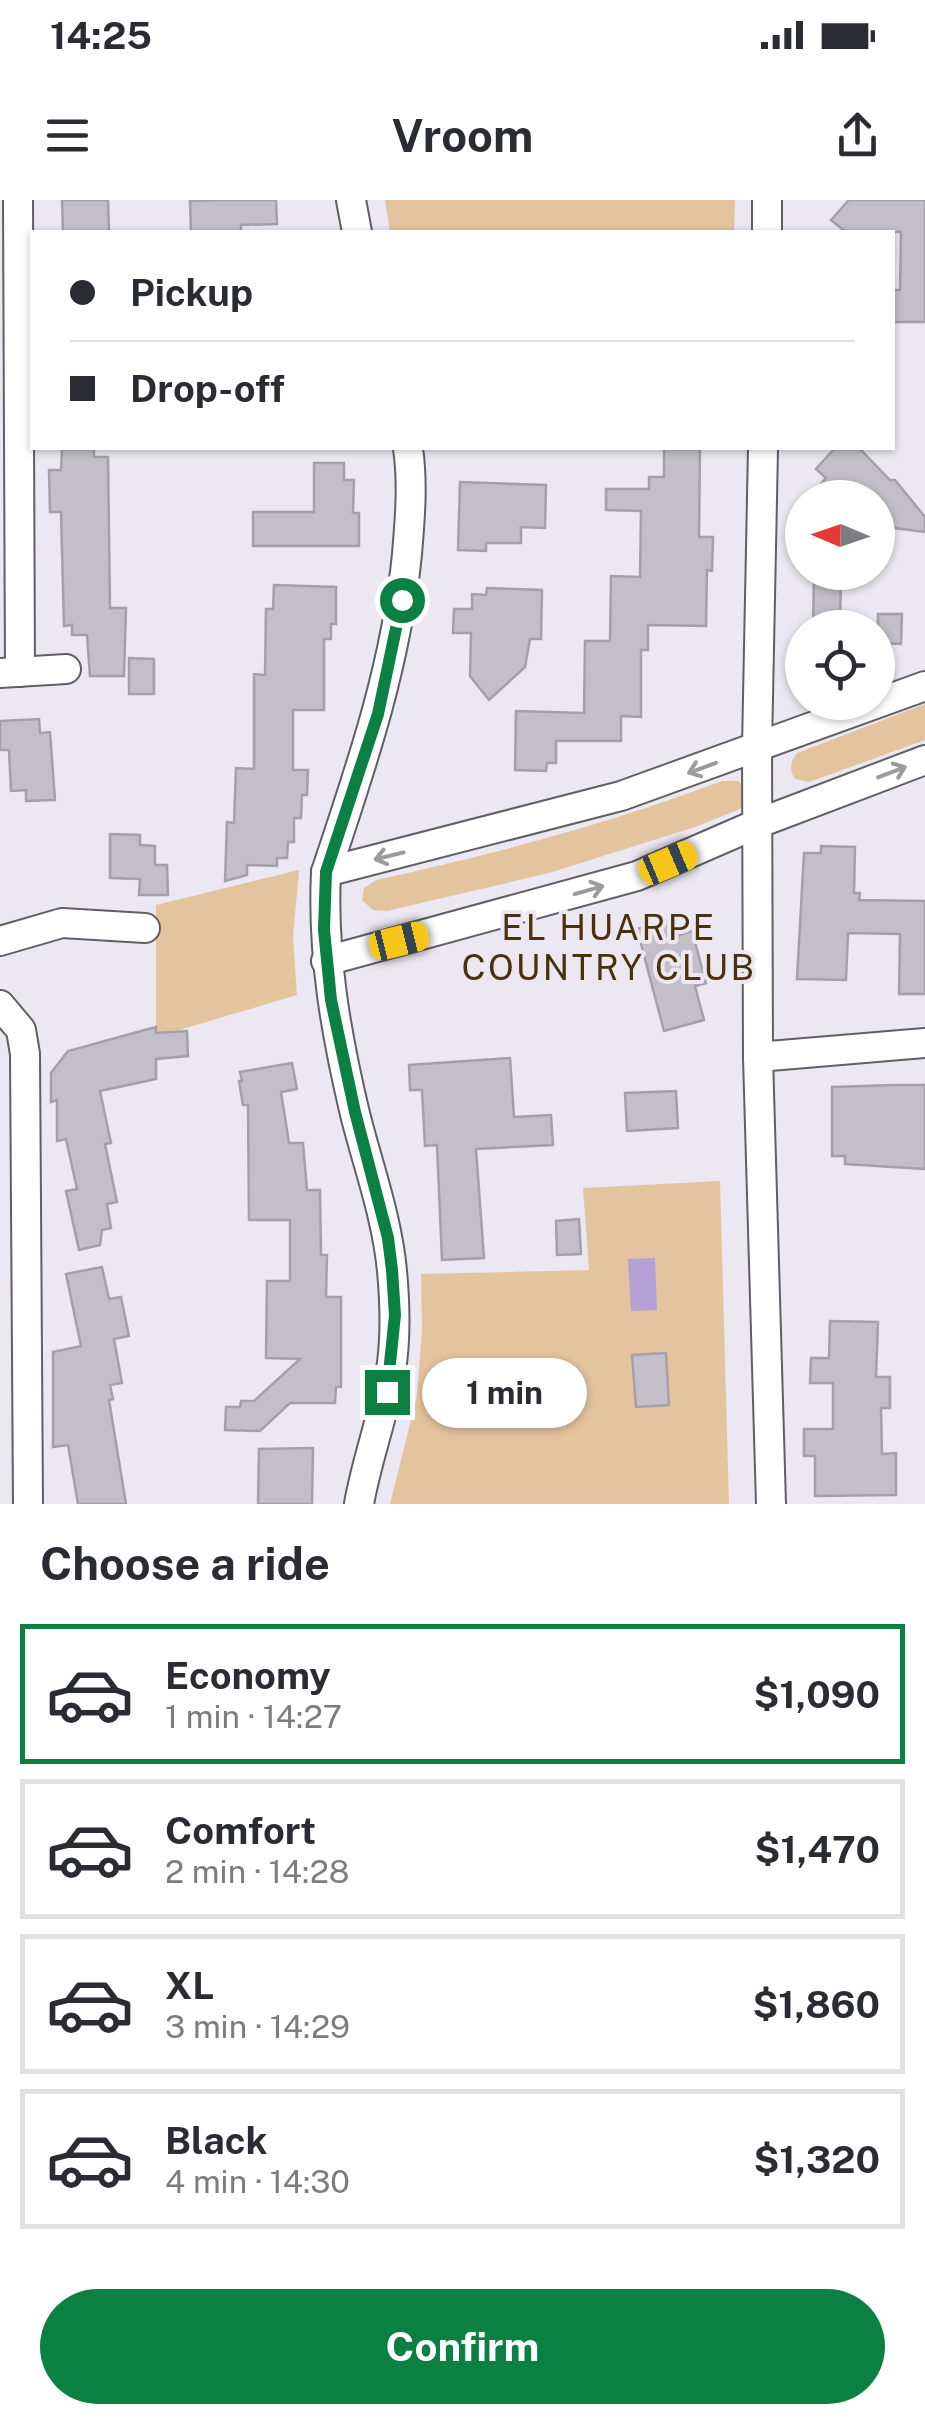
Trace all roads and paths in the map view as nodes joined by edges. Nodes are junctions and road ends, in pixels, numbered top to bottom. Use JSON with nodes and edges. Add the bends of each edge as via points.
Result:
{"nodes":[{"id":1,"x":18,"y":200,"type":"edge"},
{"id":2,"x":350,"y":200,"type":"edge"},
{"id":3,"x":768,"y":200,"type":"edge"},
{"id":4,"x":357,"y":230,"type":"edge"},
{"id":5,"x":767,"y":230,"type":"edge"},
{"id":6,"x":9,"y":414,"type":"edge"},
{"id":7,"x":408,"y":450,"type":"edge"},
{"id":8,"x":763,"y":450,"type":"edge"},
{"id":9,"x":66,"y":670,"type":"dead end"},
{"id":10,"x":10,"y":672,"type":"edge"},
{"id":11,"x":925,"y":686,"type":"edge"},
{"id":12,"x":757,"y":748,"type":"junction"},
{"id":13,"x":925,"y":760,"type":"edge"},
{"id":14,"x":759,"y":823,"type":"junction"},
{"id":15,"x":326,"y":872,"type":"junction"},
{"id":16,"x":144,"y":928,"type":"dead end"},
{"id":17,"x":0,"y":941,"type":"edge"},
{"id":18,"x":326,"y":960,"type":"junction"},
{"id":19,"x":0,"y":1004,"type":"edge"},
{"id":20,"x":925,"y":1043,"type":"edge"},
{"id":21,"x":758,"y":1057,"type":"junction"},
{"id":22,"x":28,"y":1504,"type":"edge"},
{"id":23,"x":359,"y":1504,"type":"edge"},
{"id":24,"x":771,"y":1504,"type":"edge"}],
"edges":[{"from":1,"to":6,"type":"street"},
{"from":2,"to":4,"type":"street"},
{"from":3,"to":5,"type":"street"},
{"from":6,"to":10,"type":"street"},
{"from":7,"to":15,"type":"street","via":[[408,534],[394,647]]},
{"from":8,"to":12,"type":"street"},
{"from":9,"to":10,"type":"street"},
{"from":11,"to":12,"type":"street"},
{"from":12,"to":14,"type":"street"},
{"from":12,"to":15,"type":"street","one_way":true,"via":[[565,813]]},
{"from":14,"to":13,"type":"street","one_way":true},
{"from":18,"to":14,"type":"street","one_way":true,"via":[[637,876]]},
{"from":14,"to":21,"type":"street"},
{"from":15,"to":18,"type":"street"},
{"from":16,"to":17,"type":"street","via":[[62,923]]},
{"from":18,"to":23,"type":"street","via":[[388,1238],[395,1315],[392,1366]]},
{"from":19,"to":22,"type":"street","via":[[21,1030],[25,1054]]},
{"from":20,"to":21,"type":"street"},
{"from":21,"to":24,"type":"street"}]}
